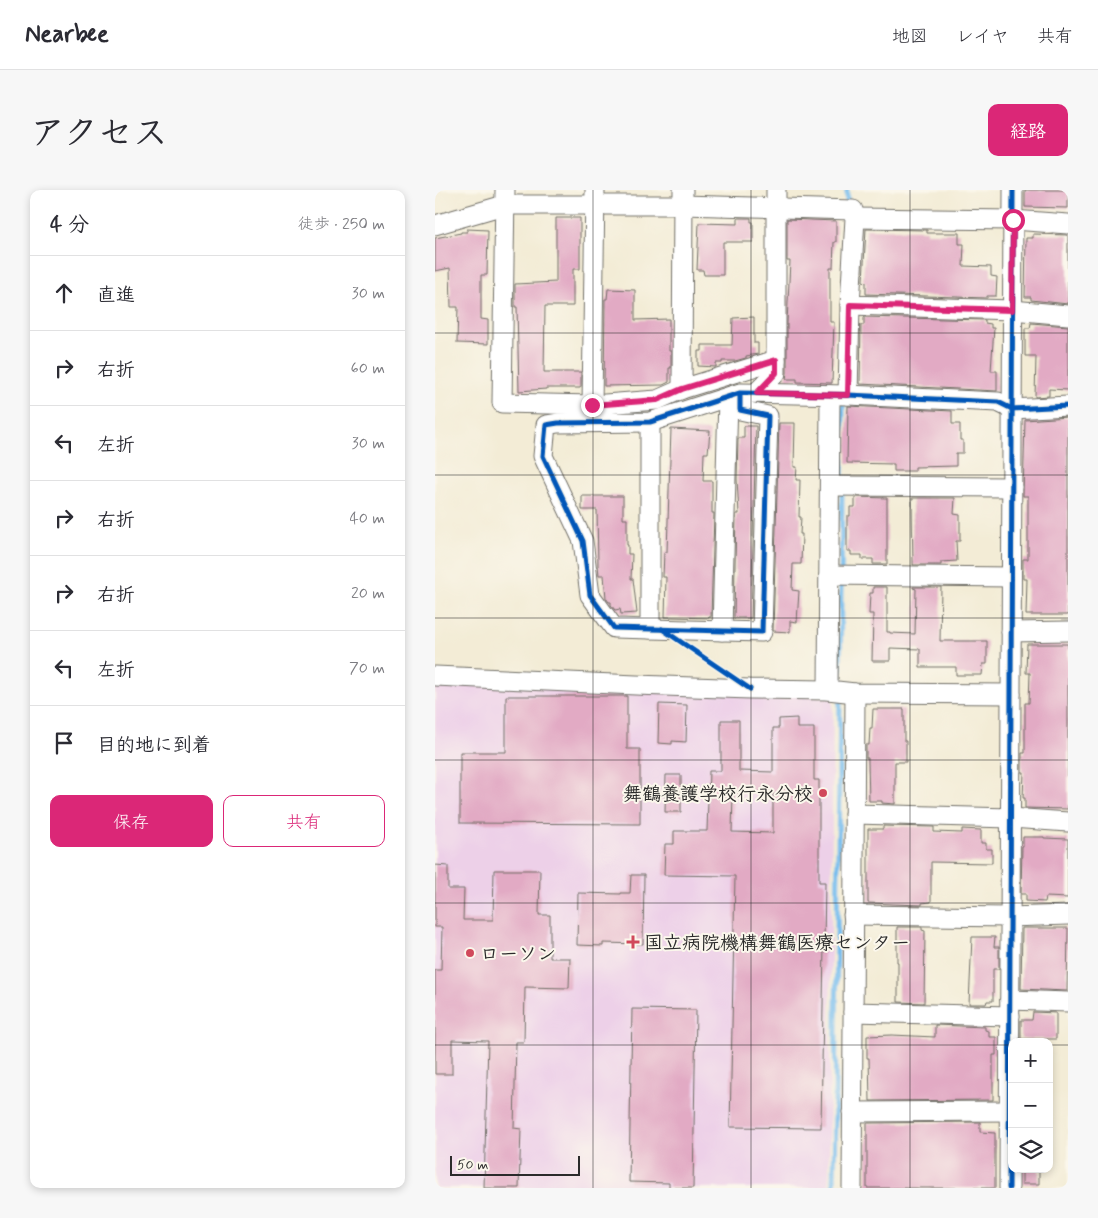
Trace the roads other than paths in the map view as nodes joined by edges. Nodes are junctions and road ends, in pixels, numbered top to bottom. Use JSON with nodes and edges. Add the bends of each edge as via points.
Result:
{"nodes":[{"id":1,"x":1013,"y":190,"type":"edge"},
{"id":2,"x":505,"y":197,"type":"edge"},
{"id":3,"x":595,"y":197,"type":"edge"},
{"id":4,"x":683,"y":197,"type":"edge"},
{"id":5,"x":776,"y":199,"type":"edge"},
{"id":6,"x":855,"y":218,"type":"junction"},
{"id":7,"x":1013,"y":220,"type":"junction"},
{"id":8,"x":1068,"y":224,"type":"edge"},
{"id":9,"x":435,"y":225,"type":"edge"},
{"id":10,"x":850,"y":305,"type":"junction"},
{"id":11,"x":1012,"y":310,"type":"junction"},
{"id":12,"x":1068,"y":315,"type":"edge"},
{"id":13,"x":776,"y":360,"type":"junction"},
{"id":14,"x":682,"y":389,"type":"junction"},
{"id":15,"x":742,"y":394,"type":"junction"},
{"id":16,"x":839,"y":395,"type":"junction"},
{"id":17,"x":592,"y":405,"type":"junction"},
{"id":18,"x":1068,"y":406,"type":"edge"},
{"id":19,"x":1012,"y":409,"type":"junction"},
{"id":20,"x":650,"y":422,"type":"junction"},
{"id":21,"x":829,"y":486,"type":"junction"},
{"id":22,"x":1012,"y":487,"type":"junction"},
{"id":23,"x":829,"y":575,"type":"junction"},
{"id":24,"x":1011,"y":577,"type":"junction"},
{"id":25,"x":650,"y":628,"type":"junction"},
{"id":26,"x":1068,"y":630,"type":"edge"},
{"id":27,"x":722,"y":631,"type":"junction"},
{"id":28,"x":1011,"y":632,"type":"junction"},
{"id":29,"x":435,"y":676,"type":"edge"},
{"id":30,"x":828,"y":690,"type":"junction"},
{"id":31,"x":855,"y":693,"type":"junction"},
{"id":32,"x":1011,"y":694,"type":"junction"},
{"id":33,"x":854,"y":814,"type":"junction"},
{"id":34,"x":1011,"y":818,"type":"junction"},
{"id":35,"x":1068,"y":822,"type":"edge"},
{"id":36,"x":853,"y":915,"type":"junction"},
{"id":37,"x":1068,"y":915,"type":"edge"},
{"id":38,"x":1010,"y":917,"type":"junction"},
{"id":39,"x":1068,"y":1002,"type":"edge"},
{"id":40,"x":1010,"y":1008,"type":"junction"},
{"id":41,"x":853,"y":1012,"type":"junction"},
{"id":42,"x":1009,"y":1083,"type":"edge"},
{"id":43,"x":1008,"y":1111,"type":"edge"},
{"id":44,"x":852,"y":1112,"type":"junction"},
{"id":45,"x":1009,"y":1128,"type":"edge"},
{"id":46,"x":851,"y":1188,"type":"edge"},
{"id":47,"x":1009,"y":1188,"type":"edge"}],
"edges":[{"from":1,"to":7,"type":"street"},
{"from":2,"to":3,"type":"street"},
{"from":2,"to":9,"type":"street"},
{"from":2,"to":17,"type":"street","via":[[502,404]]},
{"from":3,"to":4,"type":"street"},
{"from":3,"to":17,"type":"street"},
{"from":4,"to":5,"type":"street"},
{"from":4,"to":14,"type":"street"},
{"from":5,"to":6,"type":"street","via":[[853,210]]},
{"from":5,"to":13,"type":"street"},
{"from":6,"to":7,"type":"street"},
{"from":6,"to":10,"type":"street"},
{"from":7,"to":8,"type":"street"},
{"from":7,"to":11,"type":"street"},
{"from":10,"to":11,"type":"street"},
{"from":10,"to":16,"type":"street"},
{"from":11,"to":12,"type":"street"},
{"from":11,"to":19,"type":"street"},
{"from":13,"to":14,"type":"street"},
{"from":13,"to":15,"type":"street","via":[[776,373]]},
{"from":14,"to":17,"type":"street","via":[[657,400]]},
{"from":15,"to":16,"type":"street"},
{"from":15,"to":20,"type":"street"},
{"from":15,"to":27,"type":"street"},
{"from":15,"to":27,"type":"street","via":[[740,410],[768,416],[761,632]]},
{"from":16,"to":19,"type":"street","via":[[997,402]]},
{"from":16,"to":21,"type":"street"},
{"from":18,"to":19,"type":"street"},
{"from":19,"to":22,"type":"street"},
{"from":20,"to":25,"type":"street"},
{"from":20,"to":25,"type":"street","via":[[546,425],[543,456],[583,541],[590,595],[614,628]]},
{"from":21,"to":22,"type":"street"},
{"from":21,"to":23,"type":"street"},
{"from":22,"to":24,"type":"street"},
{"from":23,"to":24,"type":"street"},
{"from":23,"to":30,"type":"street"},
{"from":24,"to":28,"type":"street"},
{"from":25,"to":27,"type":"street"},
{"from":26,"to":28,"type":"street"},
{"from":28,"to":32,"type":"street"},
{"from":29,"to":30,"type":"street"},
{"from":30,"to":31,"type":"street"},
{"from":31,"to":32,"type":"street"},
{"from":31,"to":33,"type":"street"},
{"from":32,"to":34,"type":"street"},
{"from":33,"to":34,"type":"street"},
{"from":33,"to":36,"type":"street"},
{"from":34,"to":35,"type":"street"},
{"from":34,"to":38,"type":"street"},
{"from":36,"to":38,"type":"street"},
{"from":36,"to":41,"type":"street"},
{"from":37,"to":38,"type":"street"},
{"from":38,"to":40,"type":"street"},
{"from":39,"to":40,"type":"street"},
{"from":40,"to":41,"type":"street"},
{"from":40,"to":42,"type":"street"},
{"from":41,"to":44,"type":"street"},
{"from":43,"to":44,"type":"street"},
{"from":44,"to":46,"type":"street"},
{"from":45,"to":47,"type":"street"}]}
